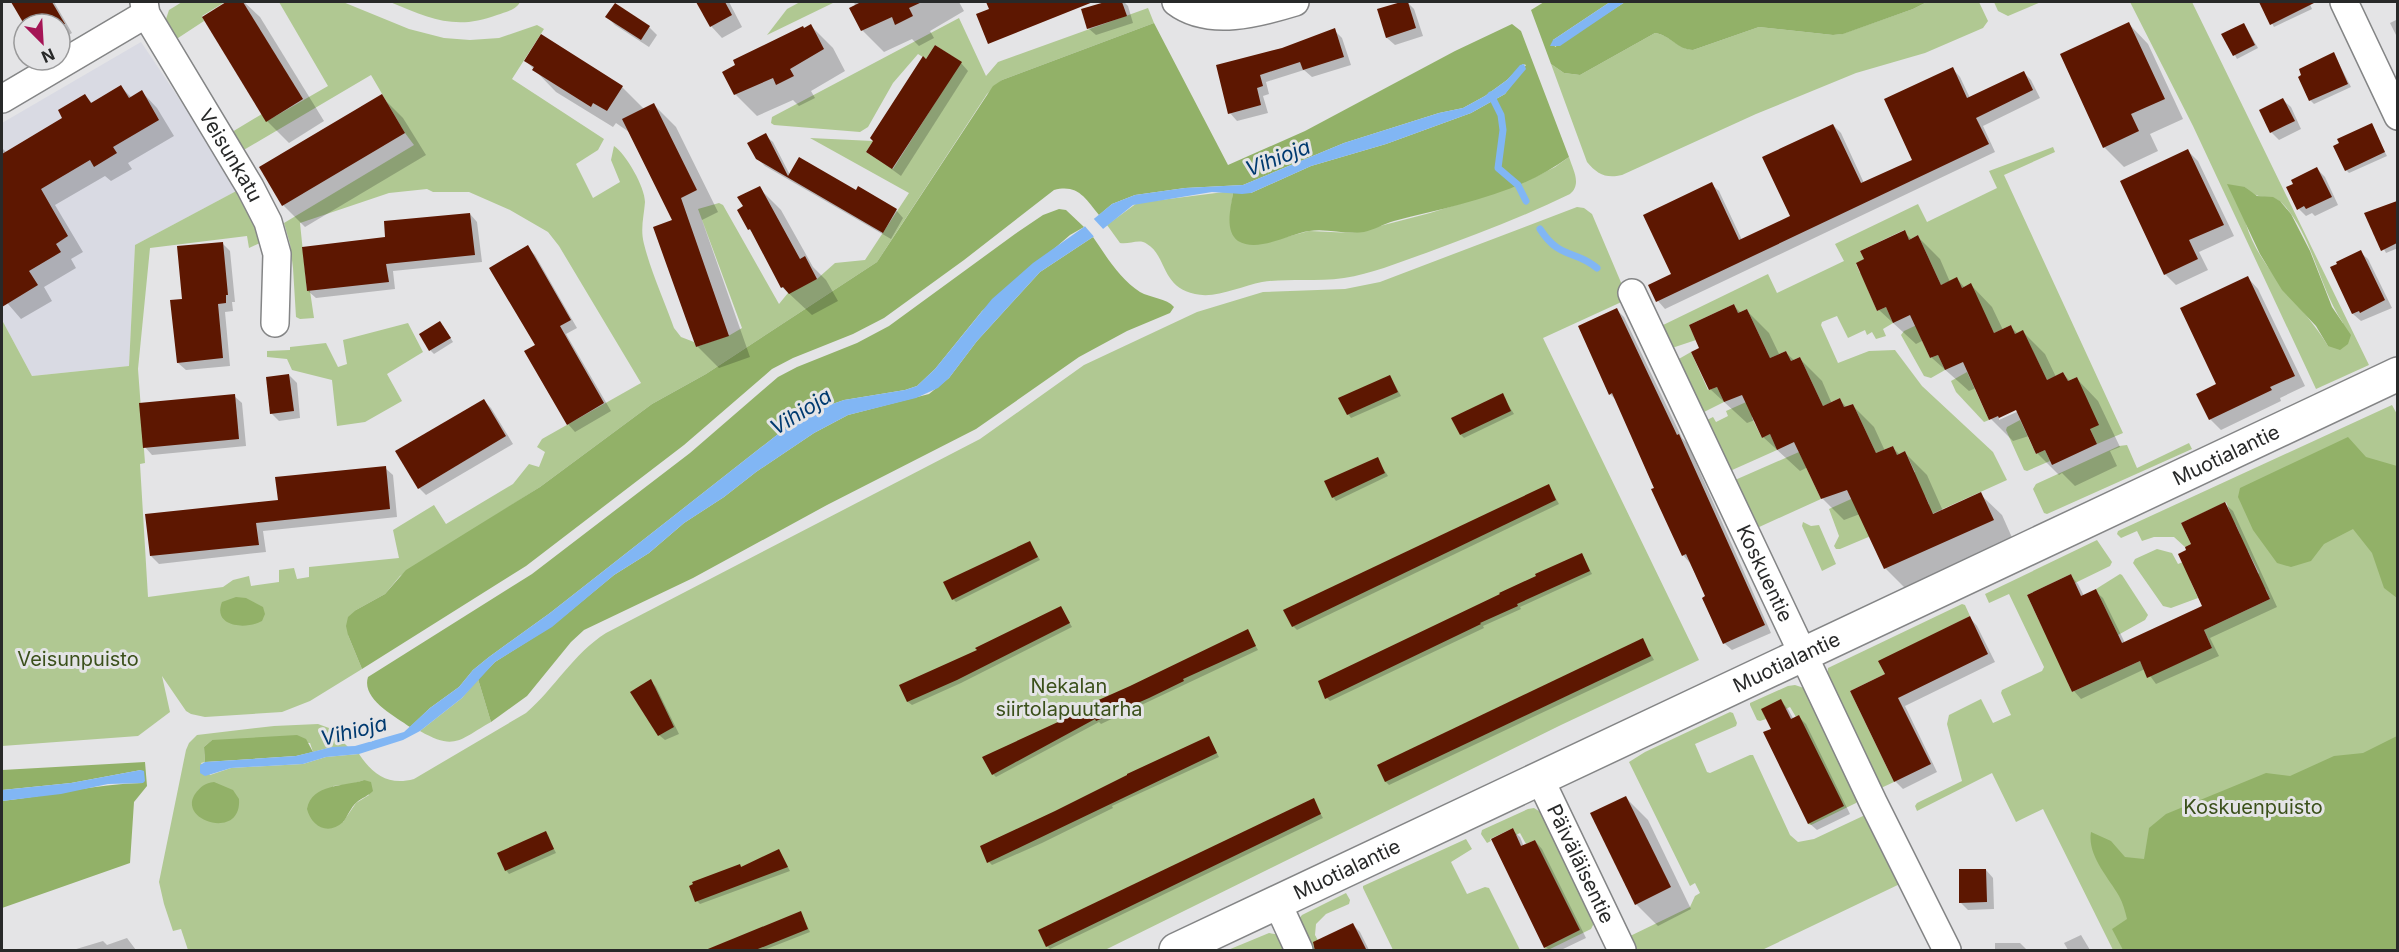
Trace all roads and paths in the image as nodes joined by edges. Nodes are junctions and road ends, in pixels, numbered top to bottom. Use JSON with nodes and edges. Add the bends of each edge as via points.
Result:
{"nodes":[{"id":1,"x":1176,"y":2,"type":"edge"},
{"id":2,"x":1295,"y":2,"type":"edge"},
{"id":3,"x":2344,"y":2,"type":"edge"},
{"id":4,"x":145,"y":8,"type":"edge"},
{"id":5,"x":2391,"y":87,"type":"edge"},
{"id":6,"x":2,"y":99,"type":"edge"},
{"id":7,"x":2397,"y":116,"type":"edge"},
{"id":8,"x":1632,"y":292,"type":"dead end"},
{"id":9,"x":275,"y":323,"type":"dead end"},
{"id":10,"x":2397,"y":374,"type":"edge"},
{"id":11,"x":1803,"y":654,"type":"junction"},
{"id":12,"x":1540,"y":779,"type":"junction"},
{"id":13,"x":1277,"y":902,"type":"junction"},
{"id":14,"x":1176,"y":951,"type":"edge"},
{"id":15,"x":1299,"y":951,"type":"edge"},
{"id":16,"x":1622,"y":951,"type":"edge"},
{"id":17,"x":1947,"y":951,"type":"edge"}],
"edges":[{"from":1,"to":2,"type":"street","via":[[1186,9],[1227,17]]},
{"from":3,"to":5,"type":"street"},
{"from":4,"to":6,"type":"street"},
{"from":4,"to":9,"type":"street","name":"Veisunkatu","via":[[268,222],[277,254]]},
{"from":5,"to":7,"type":"street"},
{"from":8,"to":11,"type":"street","name":"Koskuentie"},
{"from":10,"to":11,"type":"street","name":"Muotialantie"},
{"from":11,"to":12,"type":"street","name":"Muotialantie"},
{"from":11,"to":17,"type":"street","name":"Koskuentie"},
{"from":12,"to":13,"type":"street","name":"Muotialantie"},
{"from":12,"to":16,"type":"street","name":"Päiväläisentie"},
{"from":13,"to":14,"type":"street","name":"Muotialantie"},
{"from":13,"to":15,"type":"street"}]}
